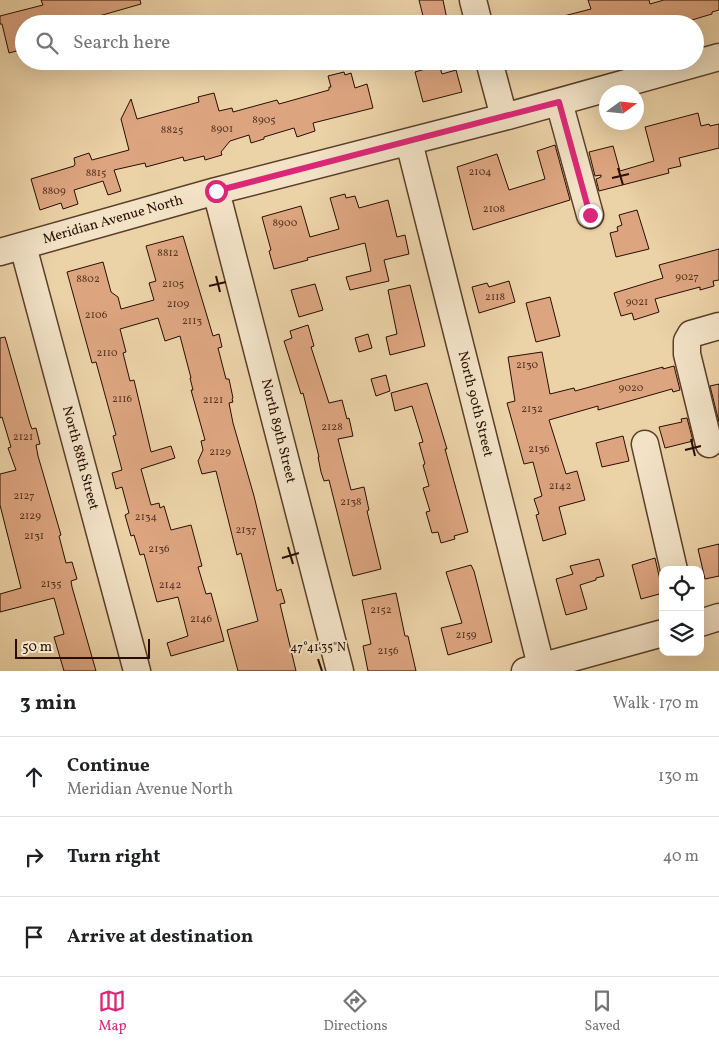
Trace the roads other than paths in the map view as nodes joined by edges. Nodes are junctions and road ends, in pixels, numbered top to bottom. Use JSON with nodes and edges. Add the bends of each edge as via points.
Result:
{"nodes":[{"id":1,"x":473,"y":0,"type":"edge"},
{"id":2,"x":477,"y":15,"type":"edge"},
{"id":3,"x":719,"y":57,"type":"edge"},
{"id":4,"x":704,"y":61,"type":"edge"},
{"id":5,"x":491,"y":70,"type":"edge"},
{"id":6,"x":673,"y":70,"type":"edge"},
{"id":7,"x":559,"y":102,"type":"junction"},
{"id":8,"x":504,"y":118,"type":"junction"},
{"id":9,"x":409,"y":142,"type":"junction"},
{"id":10,"x":216,"y":191,"type":"junction"},
{"id":11,"x":590,"y":215,"type":"dead end"},
{"id":12,"x":11,"y":249,"type":"edge"},
{"id":13,"x":719,"y":326,"type":"edge"},
{"id":14,"x":645,"y":444,"type":"dead end"},
{"id":15,"x":709,"y":444,"type":"dead end"},
{"id":16,"x":673,"y":566,"type":"edge"},
{"id":17,"x":719,"y":617,"type":"edge"},
{"id":18,"x":704,"y":622,"type":"edge"},
{"id":19,"x":659,"y":634,"type":"edge"},
{"id":20,"x":529,"y":670,"type":"edge"},
{"id":21,"x":137,"y":671,"type":"edge"},
{"id":22,"x":340,"y":671,"type":"edge"}],
"edges":[{"from":1,"to":2,"type":"street"},
{"from":3,"to":4,"type":"street","name":"Meridian Avenue North"},
{"from":5,"to":8,"type":"street"},
{"from":6,"to":7,"type":"street","name":"Meridian Avenue North"},
{"from":7,"to":8,"type":"street","name":"Meridian Avenue North"},
{"from":7,"to":11,"type":"street"},
{"from":8,"to":9,"type":"street","name":"Meridian Avenue North"},
{"from":9,"to":10,"type":"street","name":"Meridian Avenue North"},
{"from":9,"to":20,"type":"street","name":"North 90th Street"},
{"from":10,"to":12,"type":"street","name":"Meridian Avenue North"},
{"from":10,"to":22,"type":"street","name":"North 89th Street"},
{"from":12,"to":21,"type":"street","name":"North 88th Street"},
{"from":13,"to":15,"type":"street","via":[[691,334],[687,341],[687,354]]},
{"from":14,"to":16,"type":"street"},
{"from":17,"to":18,"type":"street"},
{"from":19,"to":20,"type":"street"}]}
